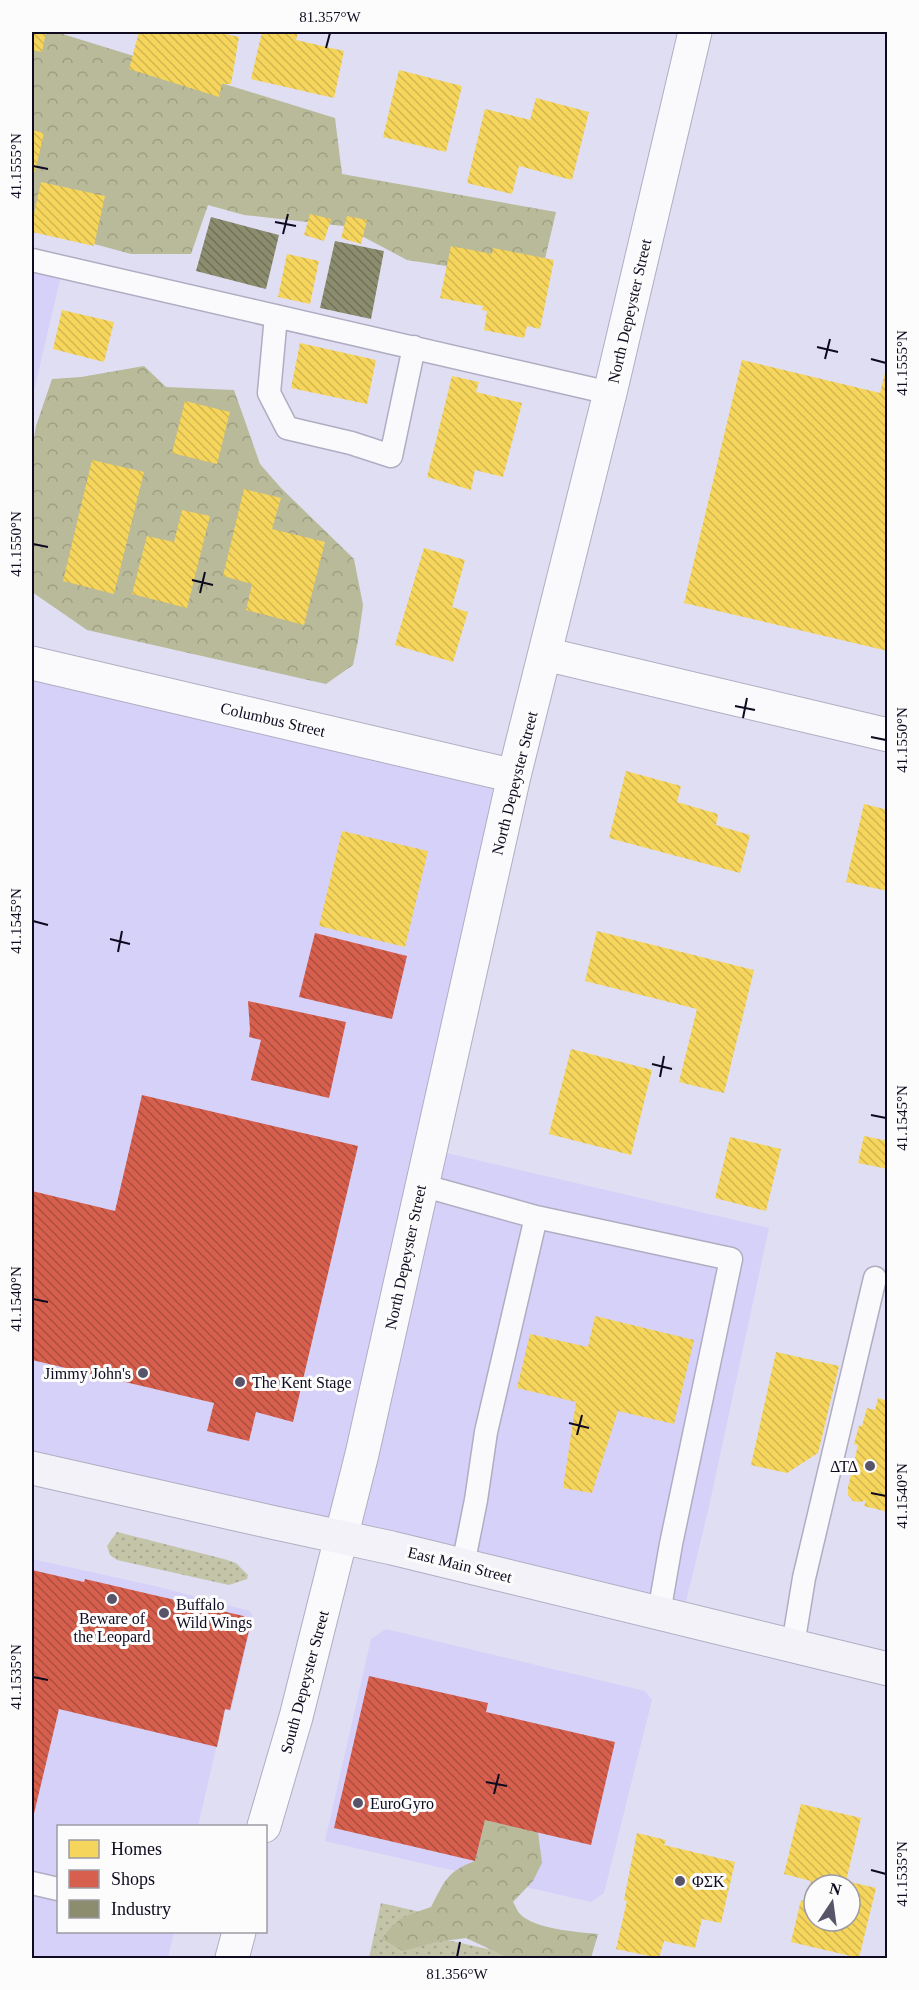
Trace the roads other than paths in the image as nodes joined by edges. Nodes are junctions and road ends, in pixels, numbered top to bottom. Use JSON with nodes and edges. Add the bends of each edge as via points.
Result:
{"nodes":[{"id":1,"x":695,"y":32,"type":"edge"},
{"id":2,"x":32,"y":260,"type":"edge"},
{"id":3,"x":276,"y":316,"type":"junction"},
{"id":4,"x":414,"y":347,"type":"junction"},
{"id":5,"x":610,"y":393,"type":"junction"},
{"id":6,"x":545,"y":654,"type":"junction"},
{"id":7,"x":32,"y":663,"type":"edge"},
{"id":8,"x":888,"y":735,"type":"edge"},
{"id":9,"x":514,"y":776,"type":"junction"},
{"id":10,"x":421,"y":1185,"type":"junction"},
{"id":11,"x":536,"y":1216,"type":"junction"},
{"id":12,"x":875,"y":1278,"type":"dead end"},
{"id":13,"x":32,"y":1468,"type":"edge"},
{"id":14,"x":340,"y":1537,"type":"junction"},
{"id":15,"x":463,"y":1564,"type":"junction"},
{"id":16,"x":659,"y":1613,"type":"junction"},
{"id":17,"x":793,"y":1645,"type":"junction"},
{"id":18,"x":888,"y":1669,"type":"edge"},
{"id":19,"x":265,"y":1825,"type":"edge"},
{"id":20,"x":32,"y":1883,"type":"edge"},
{"id":21,"x":57,"y":1889,"type":"edge"},
{"id":22,"x":238,"y":1933,"type":"edge"},
{"id":23,"x":232,"y":1959,"type":"edge"}],
"edges":[{"from":1,"to":5,"type":"street","name":"North Depeyster Street"},
{"from":2,"to":3,"type":"lane"},
{"from":3,"to":4,"type":"lane"},
{"from":3,"to":4,"type":"lane","via":[[269,393],[287,428],[391,456]]},
{"from":4,"to":5,"type":"lane"},
{"from":5,"to":6,"type":"street","name":"North Depeyster Street"},
{"from":6,"to":8,"type":"street"},
{"from":6,"to":9,"type":"street","name":"North Depeyster Street"},
{"from":7,"to":9,"type":"street","name":"Columbus Street"},
{"from":9,"to":10,"type":"street","name":"North Depeyster Street"},
{"from":10,"to":11,"type":"lane"},
{"from":10,"to":14,"type":"street","name":"North Depeyster Street"},
{"from":11,"to":15,"type":"lane","via":[[486,1432]]},
{"from":11,"to":16,"type":"lane","via":[[731,1259]]},
{"from":12,"to":17,"type":"lane","via":[[804,1578]]},
{"from":13,"to":14,"type":"main road","name":"East Main Street"},
{"from":14,"to":15,"type":"main road","name":"East Main Street"},
{"from":14,"to":19,"type":"street","name":"South Depeyster Street","via":[[296,1717]]},
{"from":15,"to":16,"type":"main road","name":"East Main Street"},
{"from":16,"to":17,"type":"main road","name":"East Main Street"},
{"from":17,"to":18,"type":"main road","name":"East Main Street"},
{"from":20,"to":21,"type":"lane"},
{"from":22,"to":23,"type":"street"}]}
